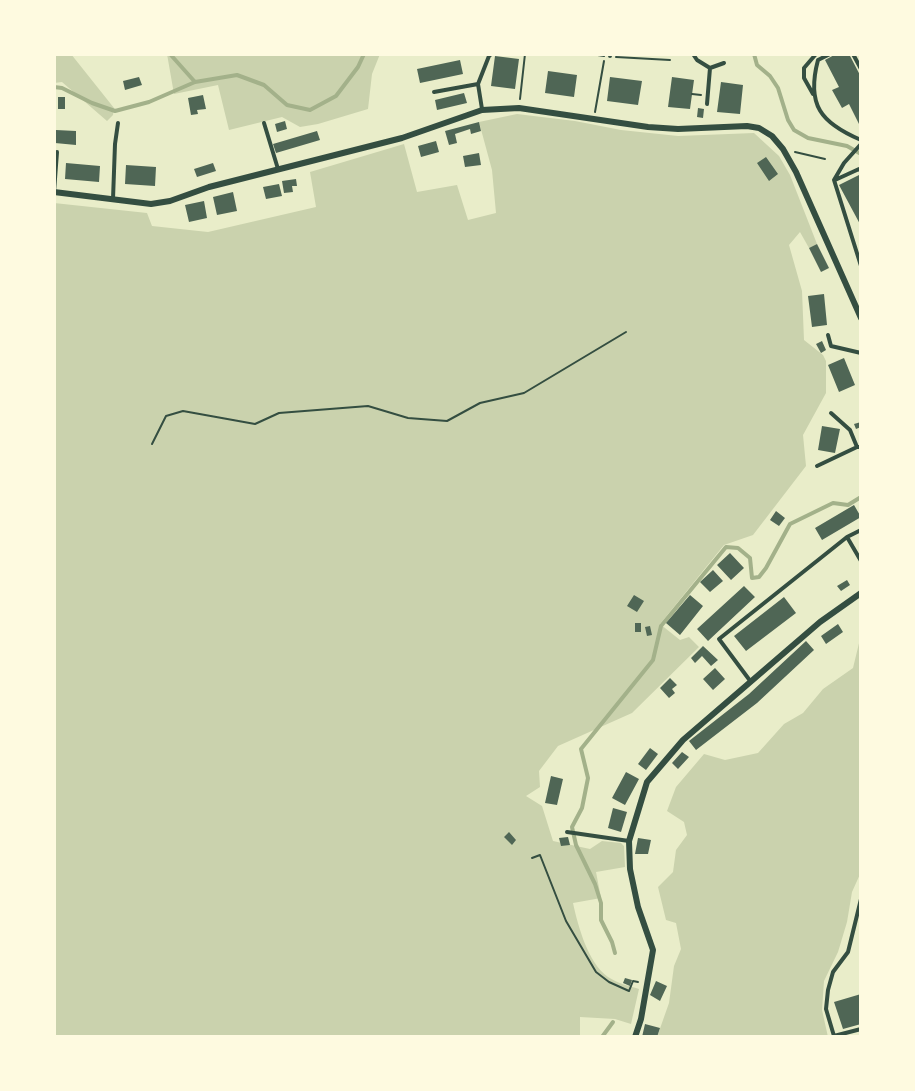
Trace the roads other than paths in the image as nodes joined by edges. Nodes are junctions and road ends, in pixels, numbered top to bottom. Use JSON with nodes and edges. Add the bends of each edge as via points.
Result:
{"nodes":[{"id":1,"x":491,"y":54,"type":"edge"},
{"id":2,"x":693,"y":54,"type":"edge"},
{"id":3,"x":816,"y":54,"type":"edge"},
{"id":4,"x":830,"y":54,"type":"edge"},
{"id":5,"x":853,"y":54,"type":"edge"},
{"id":6,"x":724,"y":63,"type":"dead end"},
{"id":7,"x":710,"y":68,"type":"junction"},
{"id":8,"x":861,"y":69,"type":"edge"},
{"id":9,"x":478,"y":84,"type":"junction"},
{"id":10,"x":434,"y":92,"type":"dead end"},
{"id":11,"x":814,"y":95,"type":"junction"},
{"id":12,"x":707,"y":104,"type":"dead end"},
{"id":13,"x":482,"y":110,"type":"junction"},
{"id":14,"x":118,"y":123,"type":"dead end"},
{"id":15,"x":264,"y":123,"type":"dead end"},
{"id":16,"x":861,"y":142,"type":"edge"},
{"id":17,"x":57,"y":152,"type":"dead end"},
{"id":18,"x":278,"y":170,"type":"junction"},
{"id":19,"x":861,"y":171,"type":"edge"},
{"id":20,"x":834,"y":180,"type":"junction"},
{"id":21,"x":54,"y":192,"type":"edge"},
{"id":22,"x":113,"y":199,"type":"junction"},
{"id":23,"x":861,"y":266,"type":"edge"},
{"id":24,"x":861,"y":318,"type":"edge"},
{"id":25,"x":828,"y":335,"type":"dead end"},
{"id":26,"x":861,"y":353,"type":"edge"},
{"id":27,"x":831,"y":413,"type":"dead end"},
{"id":28,"x":859,"y":447,"type":"edge"},
{"id":29,"x":817,"y":466,"type":"dead end"},
{"id":30,"x":861,"y":530,"type":"edge"},
{"id":31,"x":848,"y":537,"type":"junction"},
{"id":32,"x":861,"y":561,"type":"edge"},
{"id":33,"x":861,"y":593,"type":"edge"},
{"id":34,"x":751,"y":682,"type":"junction"},
{"id":35,"x":567,"y":832,"type":"dead end"},
{"id":36,"x":629,"y":841,"type":"junction"},
{"id":37,"x":861,"y":899,"type":"edge"},
{"id":38,"x":861,"y":1029,"type":"edge"},
{"id":39,"x":635,"y":1037,"type":"edge"},
{"id":40,"x":834,"y":1037,"type":"edge"}],
"edges":[{"from":1,"to":9,"type":"lane"},
{"from":2,"to":7,"type":"lane"},
{"from":3,"to":11,"type":"lane","via":[[804,68],[804,78]]},
{"from":4,"to":11,"type":"lane","via":[[818,60]]},
{"from":5,"to":8,"type":"lane"},
{"from":6,"to":7,"type":"lane"},
{"from":7,"to":12,"type":"lane"},
{"from":9,"to":10,"type":"lane"},
{"from":9,"to":13,"type":"lane"},
{"from":11,"to":16,"type":"lane","via":[[829,123]]},
{"from":13,"to":18,"type":"street","via":[[402,138]]},
{"from":13,"to":24,"type":"street","via":[[519,108],[678,129],[759,128],[783,149],[796,172]]},
{"from":14,"to":22,"type":"lane"},
{"from":15,"to":18,"type":"lane"},
{"from":16,"to":20,"type":"lane"},
{"from":17,"to":21,"type":"lane"},
{"from":18,"to":22,"type":"street","via":[[170,201],[151,204]]},
{"from":19,"to":20,"type":"lane"},
{"from":20,"to":23,"type":"lane"},
{"from":21,"to":22,"type":"street"},
{"from":25,"to":26,"type":"lane","via":[[831,346]]},
{"from":27,"to":28,"type":"lane","via":[[850,429]]},
{"from":28,"to":29,"type":"lane"},
{"from":30,"to":31,"type":"lane"},
{"from":31,"to":32,"type":"lane"},
{"from":31,"to":34,"type":"lane","via":[[719,639]]},
{"from":33,"to":34,"type":"street","via":[[820,622]]},
{"from":34,"to":36,"type":"street","via":[[684,740],[647,782]]},
{"from":35,"to":36,"type":"lane"},
{"from":36,"to":39,"type":"street","via":[[638,907],[653,950]]},
{"from":37,"to":40,"type":"lane","via":[[848,952],[833,972],[828,990],[826,1009]]},
{"from":38,"to":40,"type":"lane"}]}
